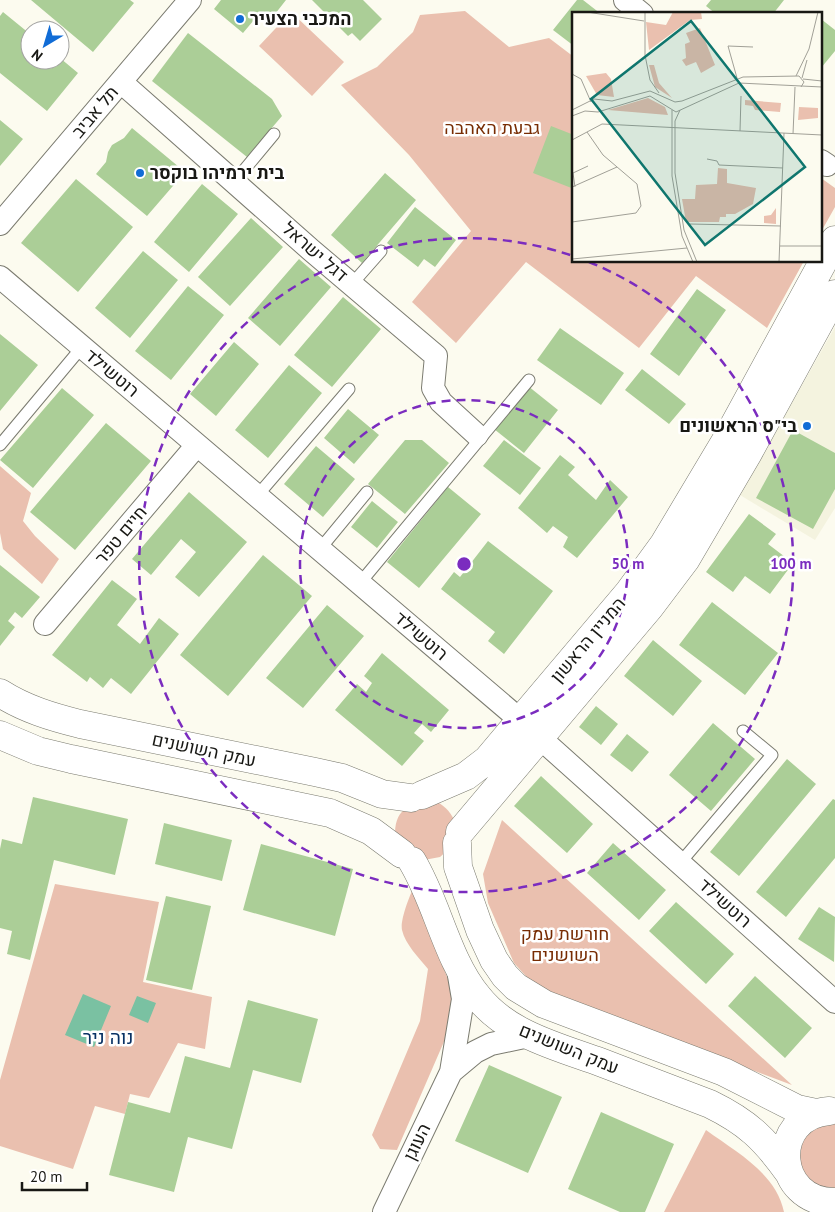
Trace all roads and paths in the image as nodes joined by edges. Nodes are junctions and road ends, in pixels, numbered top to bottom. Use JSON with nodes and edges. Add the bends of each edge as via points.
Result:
{"nodes":[{"id":1,"x":190,"y":0,"type":"edge"},
{"id":2,"x":625,"y":0,"type":"edge"},
{"id":3,"x":640,"y":12,"type":"edge"},
{"id":4,"x":121,"y":82,"type":"junction"},
{"id":5,"x":274,"y":134,"type":"dead end"},
{"id":6,"x":235,"y":181,"type":"junction"},
{"id":7,"x":0,"y":224,"type":"edge"},
{"id":8,"x":835,"y":240,"type":"edge"},
{"id":9,"x":381,"y":251,"type":"dead end"},
{"id":10,"x":0,"y":277,"type":"edge"},
{"id":11,"x":352,"y":284,"type":"junction"},
{"id":12,"x":835,"y":294,"type":"edge"},
{"id":13,"x":82,"y":347,"type":"junction"},
{"id":14,"x":529,"y":380,"type":"dead end"},
{"id":15,"x":350,"y":389,"type":"dead end"},
{"id":16,"x":477,"y":435,"type":"dead end"},
{"id":17,"x":0,"y":445,"type":"edge"},
{"id":18,"x":197,"y":445,"type":"junction"},
{"id":19,"x":367,"y":492,"type":"dead end"},
{"id":20,"x":257,"y":496,"type":"junction"},
{"id":21,"x":320,"y":549,"type":"junction"},
{"id":22,"x":360,"y":583,"type":"junction"},
{"id":23,"x":45,"y":624,"type":"dead end"},
{"id":24,"x":0,"y":693,"type":"edge"},
{"id":25,"x":530,"y":729,"type":"junction"},
{"id":26,"x":743,"y":731,"type":"dead end"},
{"id":27,"x":0,"y":735,"type":"edge"},
{"id":28,"x":416,"y":797,"type":"junction"},
{"id":29,"x":459,"y":838,"type":"junction"},
{"id":30,"x":407,"y":858,"type":"junction"},
{"id":31,"x":680,"y":864,"type":"junction"},
{"id":32,"x":457,"y":962,"type":"junction"},
{"id":33,"x":835,"y":1002,"type":"edge"},
{"id":34,"x":529,"y":1036,"type":"junction"},
{"id":35,"x":451,"y":1072,"type":"junction"},
{"id":36,"x":827,"y":1110,"type":"edge"},
{"id":37,"x":788,"y":1173,"type":"junction"},
{"id":38,"x":835,"y":1202,"type":"edge"},
{"id":39,"x":806,"y":1203,"type":"edge"},
{"id":40,"x":384,"y":1212,"type":"edge"}],
"edges":[{"from":1,"to":4,"type":"street","name":"תל אביב"},
{"from":2,"to":3,"type":"street"},
{"from":4,"to":6,"type":"street","name":"דגל ישראל"},
{"from":4,"to":7,"type":"street","name":"תל אביב"},
{"from":5,"to":6,"type":"lane"},
{"from":6,"to":11,"type":"street","name":"דגל ישראל"},
{"from":8,"to":25,"type":"street","name":"המניין הראשון","via":[[725,442],[664,544]]},
{"from":9,"to":11,"type":"lane"},
{"from":10,"to":13,"type":"street","name":"רוטשילד"},
{"from":11,"to":16,"type":"street","name":"דגל ישראל","via":[[436,356],[433,388],[441,402]]},
{"from":12,"to":25,"type":"street","name":"המניין הראשון","via":[[686,559],[649,608]]},
{"from":13,"to":17,"type":"lane"},
{"from":13,"to":18,"type":"street","name":"רוטשילד"},
{"from":14,"to":22,"type":"lane"},
{"from":15,"to":20,"type":"lane"},
{"from":18,"to":20,"type":"street","name":"רוטשילד"},
{"from":18,"to":23,"type":"street","name":"חיים טפר"},
{"from":19,"to":21,"type":"lane"},
{"from":20,"to":21,"type":"street","name":"רוטשילד"},
{"from":21,"to":22,"type":"street","name":"רוטשילד"},
{"from":22,"to":25,"type":"street","name":"רוטשילד"},
{"from":24,"to":28,"type":"street","name":"עמק השושנים","via":[[49,716],[80,724],[342,778],[382,794]]},
{"from":25,"to":28,"type":"street","name":"המניין הראשון","via":[[466,776]]},
{"from":25,"to":29,"type":"street","name":"המניין הראשון"},
{"from":25,"to":31,"type":"street","name":"רוטשילד"},
{"from":26,"to":31,"type":"lane","via":[[772,755]]},
{"from":27,"to":30,"type":"street","name":"עמק השושנים","via":[[38,751],[71,759],[330,813],[372,831]]},
{"from":28,"to":29,"type":"street","via":[[433,796],[445,801],[459,820]]},
{"from":28,"to":30,"type":"street","via":[[401,805],[391,827],[395,845]]},
{"from":29,"to":30,"type":"street","via":[[451,853],[441,860],[430,864]]},
{"from":29,"to":36,"type":"street","name":"עמק השושנים","via":[[458,867],[480,930],[494,960],[516,988],[544,1004],[724,1072],[797,1109]]},
{"from":30,"to":32,"type":"street","name":"עמק השושנים","via":[[430,896]]},
{"from":31,"to":33,"type":"street","name":"רוטשילד"},
{"from":32,"to":34,"type":"street","name":"עמק השושנים","via":[[477,997],[494,1014]]},
{"from":32,"to":35,"type":"street","name":"העוגן","via":[[463,999]]},
{"from":34,"to":35,"type":"street","name":"העוגן","via":[[491,1044],[474,1052]]},
{"from":34,"to":37,"type":"street","name":"עמק השושנים","via":[[731,1114],[762,1138]]},
{"from":35,"to":40,"type":"street","name":"העוגן"},
{"from":36,"to":37,"type":"street","via":[[798,1125],[790,1137],[786,1151]]},
{"from":37,"to":39,"type":"street","name":"עמק השושנים"},
{"from":38,"to":39,"type":"street"}]}
